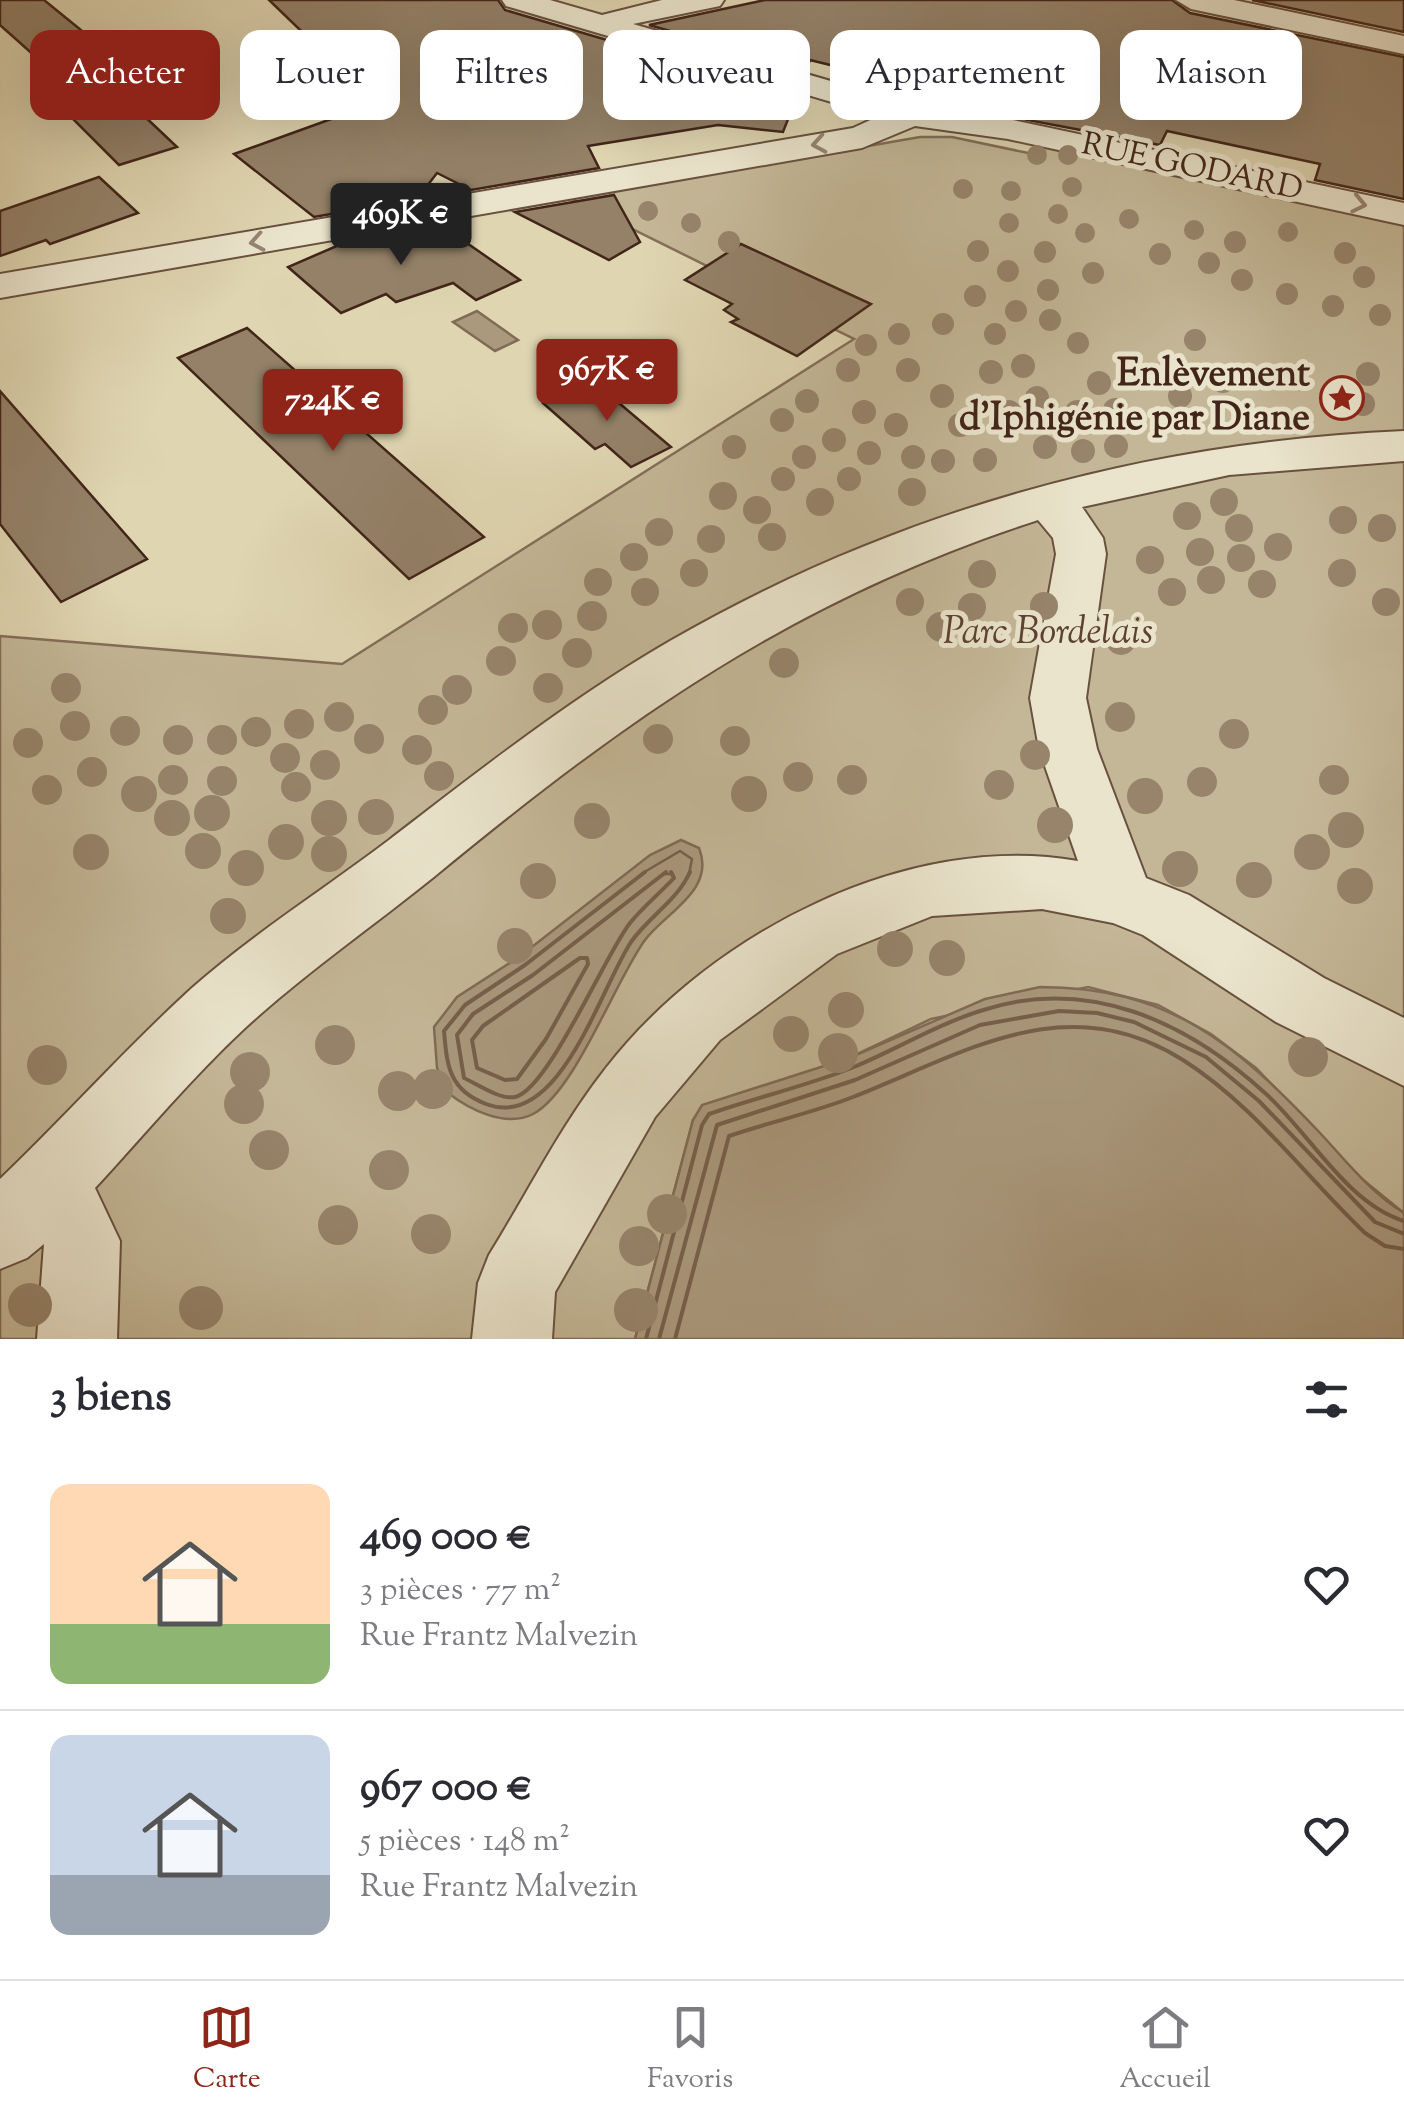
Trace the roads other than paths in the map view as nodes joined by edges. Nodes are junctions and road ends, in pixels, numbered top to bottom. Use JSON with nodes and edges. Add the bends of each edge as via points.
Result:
{"nodes":[{"id":1,"x":517,"y":0,"type":"edge"},
{"id":2,"x":709,"y":0,"type":"edge"},
{"id":3,"x":1191,"y":0,"type":"edge"},
{"id":4,"x":605,"y":25,"type":"junction"},
{"id":5,"x":1404,"y":45,"type":"edge"},
{"id":6,"x":830,"y":92,"type":"edge"},
{"id":7,"x":902,"y":120,"type":"edge"},
{"id":8,"x":941,"y":120,"type":"edge"},
{"id":9,"x":1404,"y":214,"type":"edge"},
{"id":10,"x":0,"y":286,"type":"edge"},
{"id":11,"x":1404,"y":446,"type":"edge"},
{"id":12,"x":1049,"y":502,"type":"junction"},
{"id":13,"x":1118,"y":896,"type":"junction"},
{"id":14,"x":1404,"y":1053,"type":"edge"},
{"id":15,"x":27,"y":1207,"type":"edge"},
{"id":16,"x":76,"y":1339,"type":"edge"},
{"id":17,"x":512,"y":1339,"type":"edge"}],
"edges":[{"from":1,"to":4,"type":"street","name":"RUE GODARD"},
{"from":2,"to":4,"type":"street"},
{"from":3,"to":5,"type":"street"},
{"from":4,"to":6,"type":"street","name":"RUE GODARD"},
{"from":7,"to":10,"type":"street","one_way":true,"via":[[862,137]]},
{"from":8,"to":9,"type":"street","name":"RUE GODARD","one_way":true},
{"from":11,"to":12,"type":"street","via":[[1220,460]]},
{"from":12,"to":13,"type":"street","via":[[1077,536],[1083,564],[1064,633],[1058,699],[1084,801],[1112,858]]},
{"from":12,"to":15,"type":"street","via":[[886,554],[728,633],[588,723],[222,1006]]},
{"from":13,"to":14,"type":"street","via":[[1166,915],[1300,1000]]},
{"from":13,"to":17,"type":"street","via":[[1042,882],[929,889],[814,934],[696,1018],[630,1093],[517,1283]]},
{"from":15,"to":16,"type":"street","via":[[82,1241]]}]}
